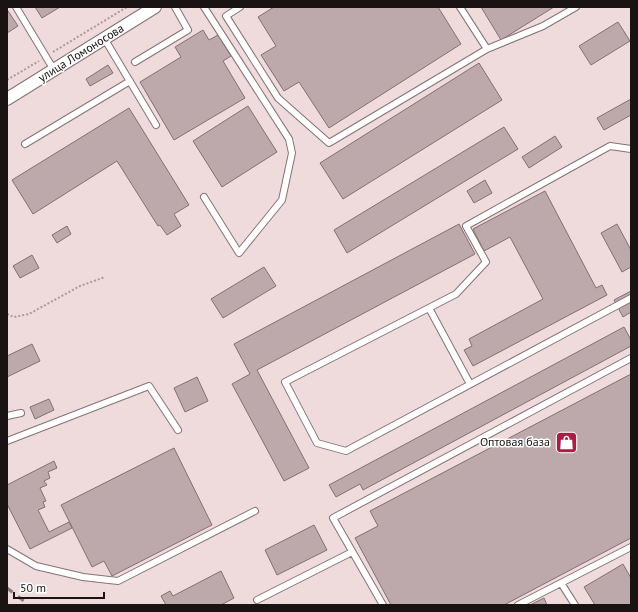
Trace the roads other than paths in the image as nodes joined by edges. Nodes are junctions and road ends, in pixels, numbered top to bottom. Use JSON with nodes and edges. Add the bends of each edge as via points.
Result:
{"nodes":[{"id":1,"x":16,"y":7,"type":"edge"},
{"id":2,"x":155,"y":7,"type":"edge"},
{"id":3,"x":175,"y":7,"type":"edge"},
{"id":4,"x":204,"y":7,"type":"edge"},
{"id":5,"x":240,"y":7,"type":"edge"},
{"id":6,"x":460,"y":7,"type":"edge"},
{"id":7,"x":576,"y":7,"type":"edge"},
{"id":8,"x":104,"y":38,"type":"junction"},
{"id":9,"x":487,"y":49,"type":"junction"},
{"id":10,"x":46,"y":57,"type":"road end"},
{"id":11,"x":135,"y":62,"type":"dead end"},
{"id":12,"x":54,"y":70,"type":"junction"},
{"id":13,"x":130,"y":82,"type":"junction"},
{"id":14,"x":7,"y":100,"type":"edge"},
{"id":15,"x":156,"y":126,"type":"dead end"},
{"id":16,"x":25,"y":144,"type":"dead end"},
{"id":17,"x":631,"y":149,"type":"edge"},
{"id":18,"x":204,"y":197,"type":"dead end"},
{"id":19,"x":631,"y":298,"type":"edge"},
{"id":20,"x":429,"y":308,"type":"junction"},
{"id":21,"x":631,"y":358,"type":"edge"},
{"id":22,"x":470,"y":384,"type":"junction"},
{"id":23,"x":21,"y":413,"type":"dead end"},
{"id":24,"x":7,"y":416,"type":"edge"},
{"id":25,"x":178,"y":430,"type":"dead end"},
{"id":26,"x":7,"y":441,"type":"edge"},
{"id":27,"x":255,"y":511,"type":"dead end"},
{"id":28,"x":631,"y":547,"type":"edge"},
{"id":29,"x":7,"y":548,"type":"edge"},
{"id":30,"x":352,"y":552,"type":"junction"},
{"id":31,"x":562,"y":583,"type":"junction"},
{"id":32,"x":257,"y":600,"type":"dead end"},
{"id":33,"x":383,"y":605,"type":"edge"},
{"id":34,"x":518,"y":605,"type":"edge"},
{"id":35,"x":575,"y":605,"type":"edge"}],
"edges":[{"from":1,"to":12,"type":"lane"},
{"from":2,"to":8,"type":"street","name":"улица Ломоносова"},
{"from":3,"to":11,"type":"lane","via":[[188,30]]},
{"from":4,"to":18,"type":"lane","via":[[289,138],[292,153],[282,200],[240,253]]},
{"from":5,"to":9,"type":"lane","via":[[226,16],[278,98],[329,143]]},
{"from":6,"to":9,"type":"lane"},
{"from":7,"to":9,"type":"lane","via":[[543,26]]},
{"from":8,"to":12,"type":"street","name":"улица Ломоносова"},
{"from":8,"to":13,"type":"lane"},
{"from":10,"to":12,"type":"lane"},
{"from":12,"to":14,"type":"street","name":"улица Ломоносова"},
{"from":13,"to":15,"type":"lane"},
{"from":13,"to":16,"type":"lane"},
{"from":17,"to":20,"type":"lane","via":[[610,146],[466,226],[486,262],[456,294]]},
{"from":19,"to":22,"type":"lane"},
{"from":20,"to":22,"type":"lane"},
{"from":20,"to":22,"type":"lane","via":[[285,382],[317,443],[346,451]]},
{"from":21,"to":30,"type":"lane","via":[[334,518]]},
{"from":23,"to":24,"type":"lane"},
{"from":25,"to":26,"type":"lane","via":[[149,386]]},
{"from":27,"to":29,"type":"lane","via":[[118,581],[83,577],[36,566]]},
{"from":28,"to":31,"type":"lane"},
{"from":30,"to":32,"type":"lane"},
{"from":30,"to":33,"type":"lane"},
{"from":31,"to":34,"type":"lane"},
{"from":31,"to":35,"type":"lane"}]}
